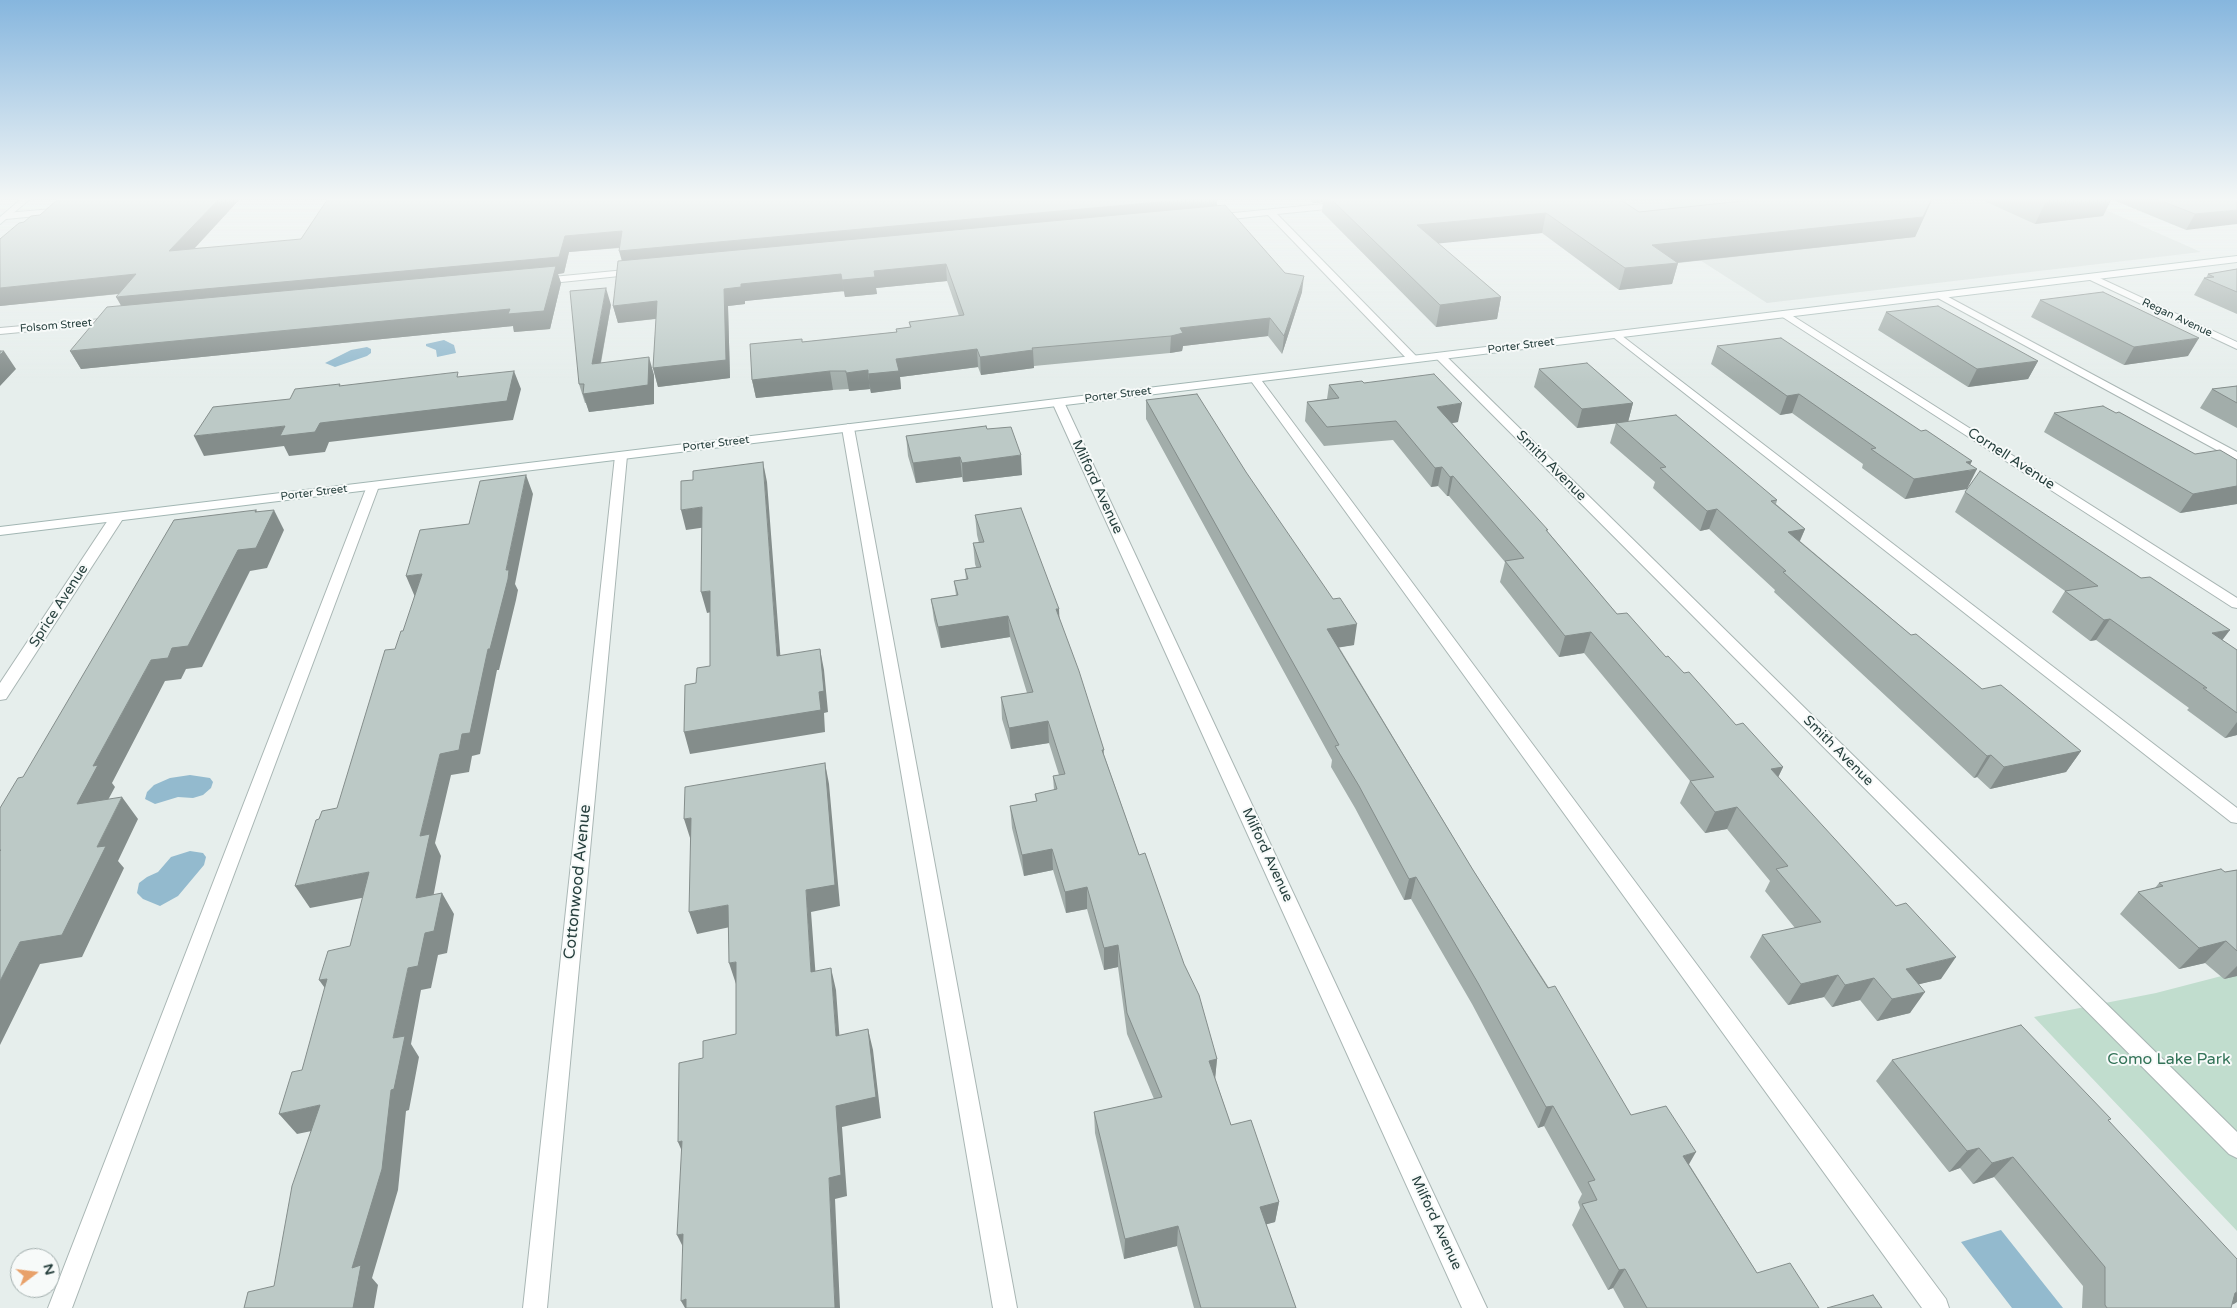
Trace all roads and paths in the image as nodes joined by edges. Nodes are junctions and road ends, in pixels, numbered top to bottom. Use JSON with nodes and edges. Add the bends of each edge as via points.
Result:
{"nodes":[{"id":1,"x":1318,"y":261,"type":"edge"},
{"id":2,"x":2235,"y":261,"type":"edge"},
{"id":3,"x":646,"y":271,"type":"edge"},
{"id":4,"x":2091,"y":277,"type":"junction"},
{"id":5,"x":536,"y":281,"type":"edge"},
{"id":6,"x":1939,"y":295,"type":"junction"},
{"id":7,"x":1785,"y":314,"type":"junction"},
{"id":8,"x":119,"y":320,"type":"edge"},
{"id":9,"x":0,"y":332,"type":"edge"},
{"id":10,"x":1617,"y":335,"type":"junction"},
{"id":11,"x":2237,"y":346,"type":"edge"},
{"id":12,"x":1440,"y":356,"type":"junction"},
{"id":13,"x":1413,"y":359,"type":"junction"},
{"id":14,"x":1255,"y":379,"type":"junction"},
{"id":15,"x":1058,"y":402,"type":"junction"},
{"id":16,"x":848,"y":428,"type":"junction"},
{"id":17,"x":621,"y":456,"type":"junction"},
{"id":18,"x":2237,"y":458,"type":"edge"},
{"id":19,"x":373,"y":486,"type":"junction"},
{"id":20,"x":117,"y":517,"type":"junction"},
{"id":21,"x":0,"y":531,"type":"edge"},
{"id":22,"x":2237,"y":604,"type":"edge"},
{"id":23,"x":0,"y":695,"type":"edge"},
{"id":24,"x":2237,"y":817,"type":"edge"},
{"id":25,"x":2237,"y":1147,"type":"edge"},
{"id":26,"x":60,"y":1308,"type":"edge"},
{"id":27,"x":536,"y":1308,"type":"edge"},
{"id":28,"x":1005,"y":1308,"type":"edge"},
{"id":29,"x":1475,"y":1308,"type":"edge"},
{"id":30,"x":1937,"y":1308,"type":"edge"}],
"edges":[{"from":1,"to":13,"type":"street"},
{"from":2,"to":4,"type":"street","name":"Porter Street"},
{"from":3,"to":5,"type":"street"},
{"from":4,"to":6,"type":"street","name":"Porter Street"},
{"from":4,"to":11,"type":"street","name":"Regan Avenue"},
{"from":6,"to":7,"type":"street","name":"Porter Street"},
{"from":6,"to":18,"type":"street"},
{"from":7,"to":10,"type":"street","name":"Porter Street"},
{"from":7,"to":22,"type":"street","name":"Cornell Avenue"},
{"from":8,"to":9,"type":"street","name":"Folsom Street"},
{"from":10,"to":12,"type":"street","name":"Porter Street"},
{"from":10,"to":24,"type":"street"},
{"from":12,"to":13,"type":"street","name":"Porter Street"},
{"from":12,"to":25,"type":"street","name":"Smith Avenue"},
{"from":13,"to":14,"type":"street","name":"Porter Street"},
{"from":14,"to":15,"type":"street","name":"Porter Street"},
{"from":14,"to":30,"type":"street"},
{"from":15,"to":16,"type":"street","name":"Porter Street"},
{"from":15,"to":29,"type":"street","name":"Milford Avenue"},
{"from":16,"to":17,"type":"street","name":"Porter Street"},
{"from":16,"to":28,"type":"street"},
{"from":17,"to":19,"type":"street","name":"Porter Street"},
{"from":17,"to":27,"type":"street","name":"Cottonwood Avenue"},
{"from":19,"to":20,"type":"street","name":"Porter Street"},
{"from":19,"to":26,"type":"street"},
{"from":20,"to":21,"type":"street","name":"Porter Street"},
{"from":20,"to":23,"type":"street","name":"Sprice Avenue"}]}
